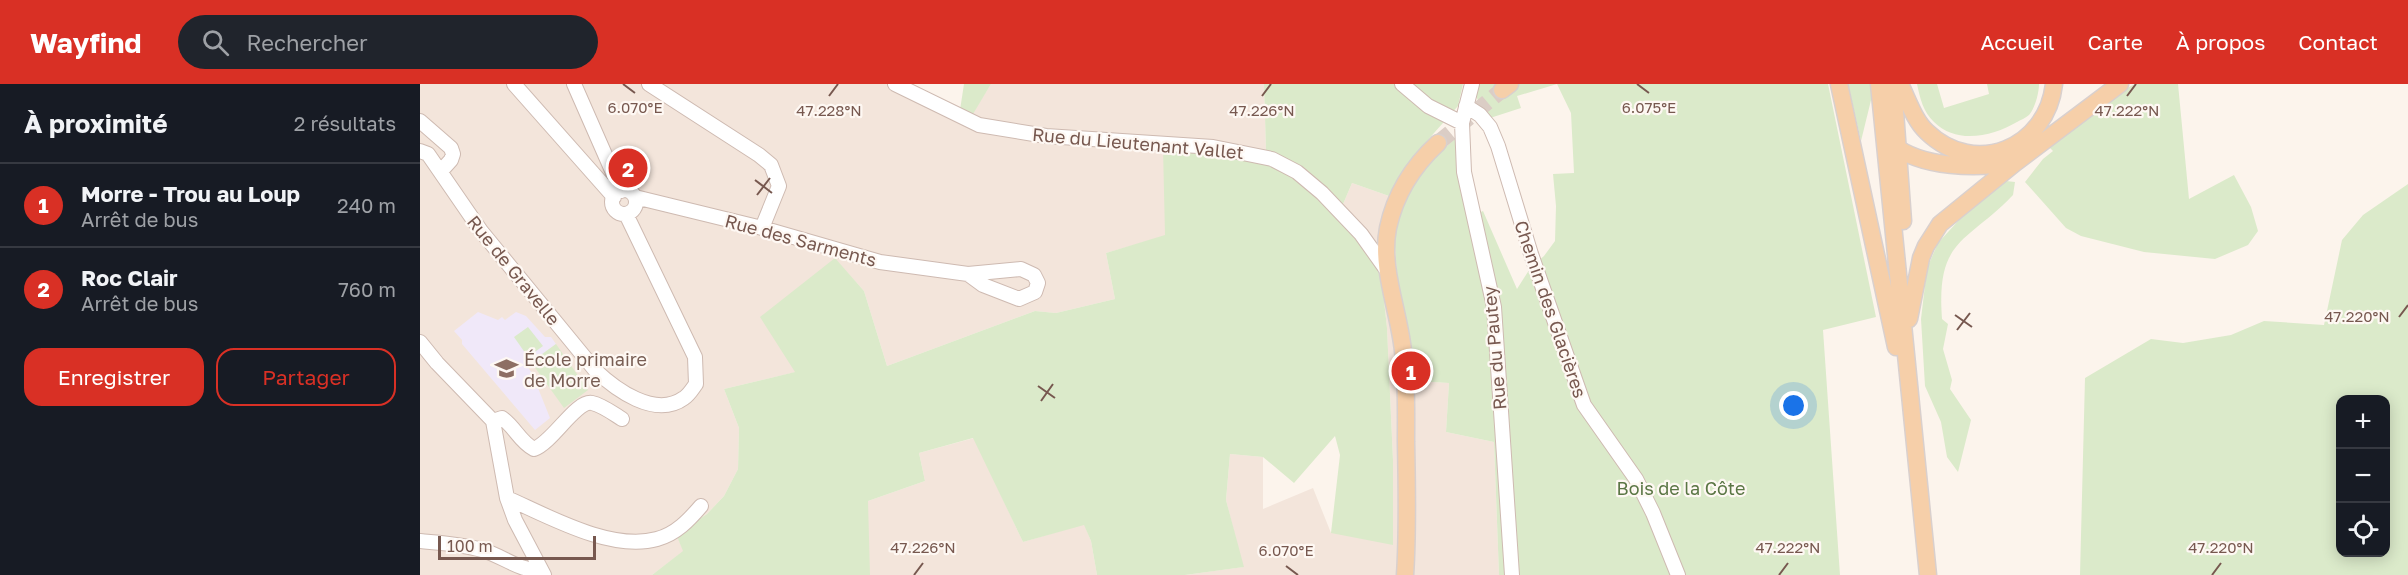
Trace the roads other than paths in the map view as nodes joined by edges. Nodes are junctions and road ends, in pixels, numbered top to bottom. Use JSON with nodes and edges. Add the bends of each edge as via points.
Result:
{"nodes":[{"id":1,"x":514,"y":84,"type":"edge"},
{"id":2,"x":574,"y":84,"type":"edge"},
{"id":3,"x":649,"y":84,"type":"edge"},
{"id":4,"x":895,"y":84,"type":"edge"},
{"id":5,"x":1402,"y":84,"type":"edge"},
{"id":6,"x":1472,"y":84,"type":"edge"},
{"id":7,"x":1839,"y":84,"type":"edge"},
{"id":8,"x":1880,"y":84,"type":"edge"},
{"id":9,"x":1893,"y":84,"type":"edge"},
{"id":10,"x":1900,"y":84,"type":"edge"},
{"id":11,"x":2054,"y":84,"type":"edge"},
{"id":12,"x":2120,"y":84,"type":"edge"},
{"id":13,"x":1466,"y":106,"type":"junction"},
{"id":14,"x":420,"y":121,"type":"edge"},
{"id":15,"x":1462,"y":123,"type":"junction"},
{"id":16,"x":1885,"y":136,"type":"junction"},
{"id":17,"x":1438,"y":143,"type":"tunnel mouth"},
{"id":18,"x":1899,"y":149,"type":"junction"},
{"id":19,"x":420,"y":151,"type":"edge"},
{"id":20,"x":2015,"y":163,"type":"junction"},
{"id":21,"x":441,"y":171,"type":"junction"},
{"id":22,"x":618,"y":194,"type":"junction"},
{"id":23,"x":631,"y":207,"type":"junction"},
{"id":24,"x":762,"y":228,"type":"junction"},
{"id":25,"x":1388,"y":230,"type":"junction"},
{"id":26,"x":1361,"y":234,"type":"junction"},
{"id":27,"x":968,"y":274,"type":"dead end"},
{"id":28,"x":1389,"y":274,"type":"junction"},
{"id":29,"x":1909,"y":319,"type":"junction"},
{"id":30,"x":422,"y":349,"type":"edge"},
{"id":31,"x":1910,"y":400,"type":"junction"},
{"id":32,"x":622,"y":419,"type":"dead end"},
{"id":33,"x":493,"y":421,"type":"junction"},
{"id":34,"x":1917,"y":454,"type":"junction"},
{"id":35,"x":507,"y":498,"type":"junction"},
{"id":36,"x":701,"y":506,"type":"dead end"},
{"id":37,"x":420,"y":542,"type":"edge"},
{"id":38,"x":542,"y":572,"type":"edge"},
{"id":39,"x":1405,"y":575,"type":"edge"},
{"id":40,"x":1512,"y":575,"type":"edge"},
{"id":41,"x":1678,"y":575,"type":"edge"},
{"id":42,"x":1928,"y":575,"type":"edge"}],
"edges":[{"from":1,"to":22,"type":"street"},
{"from":2,"to":22,"type":"street"},
{"from":3,"to":24,"type":"street","via":[[771,165],[779,186]]},
{"from":4,"to":26,"type":"street","name":"Rue du Lieutenant Vallet","via":[[980,125],[1046,136],[1213,147],[1258,155],[1284,164],[1308,180]]},
{"from":5,"to":15,"type":"street","via":[[1428,106]]},
{"from":6,"to":13,"type":"street","name":"Rue du Pautey"},
{"from":7,"to":31,"type":"main road"},
{"from":8,"to":16,"type":"main road"},
{"from":9,"to":18,"type":"main road"},
{"from":10,"to":11,"type":"main road","via":[[1926,131],[1946,146],[1976,154],[2005,150],[2037,129],[2048,112]]},
{"from":12,"to":20,"type":"main road"},
{"from":13,"to":15,"type":"street","name":"Rue du Pautey"},
{"from":13,"to":41,"type":"street","name":"Chemin des Glacières","via":[[1490,127],[1498,146],[1584,405],[1636,479]]},
{"from":14,"to":21,"type":"street","via":[[451,148],[451,160]]},
{"from":15,"to":40,"type":"street","name":"Rue du Pautey","via":[[1464,172],[1494,307]]},
{"from":16,"to":18,"type":"main road"},
{"from":16,"to":31,"type":"main road"},
{"from":17,"to":25,"type":"main road","via":[[1401,189]]},
{"from":18,"to":20,"type":"main road","via":[[1961,166]]},
{"from":18,"to":29,"type":"main road"},
{"from":19,"to":21,"type":"street","name":"Rue de Gravelle","via":[[428,154]]},
{"from":20,"to":29,"type":"main road","via":[[1932,234],[1921,258]]},
{"from":21,"to":23,"type":"street","name":"Rue de Gravelle","via":[[489,242],[595,370],[629,397],[670,404],[684,398],[696,384],[695,357],[639,239]]},
{"from":22,"to":23,"type":"street","name":"Rue des Sarments","via":[[628,191]]},
{"from":22,"to":23,"type":"street","via":[[613,204],[616,211]]},
{"from":23,"to":24,"type":"street","name":"Rue des Sarments"},
{"from":24,"to":27,"type":"street","name":"Rue des Sarments","via":[[880,262]]},
{"from":25,"to":26,"type":"street","via":[[1378,236]]},
{"from":25,"to":28,"type":"main road"},
{"from":26,"to":28,"type":"street","name":"Rue du Lieutenant Vallet"},
{"from":28,"to":39,"type":"main road","via":[[1405,371]]},
{"from":29,"to":34,"type":"main road"},
{"from":30,"to":33,"type":"street"},
{"from":31,"to":34,"type":"main road"},
{"from":32,"to":33,"type":"street","via":[[592,403],[585,404],[543,446],[534,449],[507,421]]},
{"from":33,"to":35,"type":"street"},
{"from":34,"to":42,"type":"main road"},
{"from":35,"to":36,"type":"street","via":[[575,529],[635,541],[657,539],[680,528]]},
{"from":35,"to":38,"type":"street"},
{"from":37,"to":38,"type":"street","via":[[481,549],[527,571]]}]}
